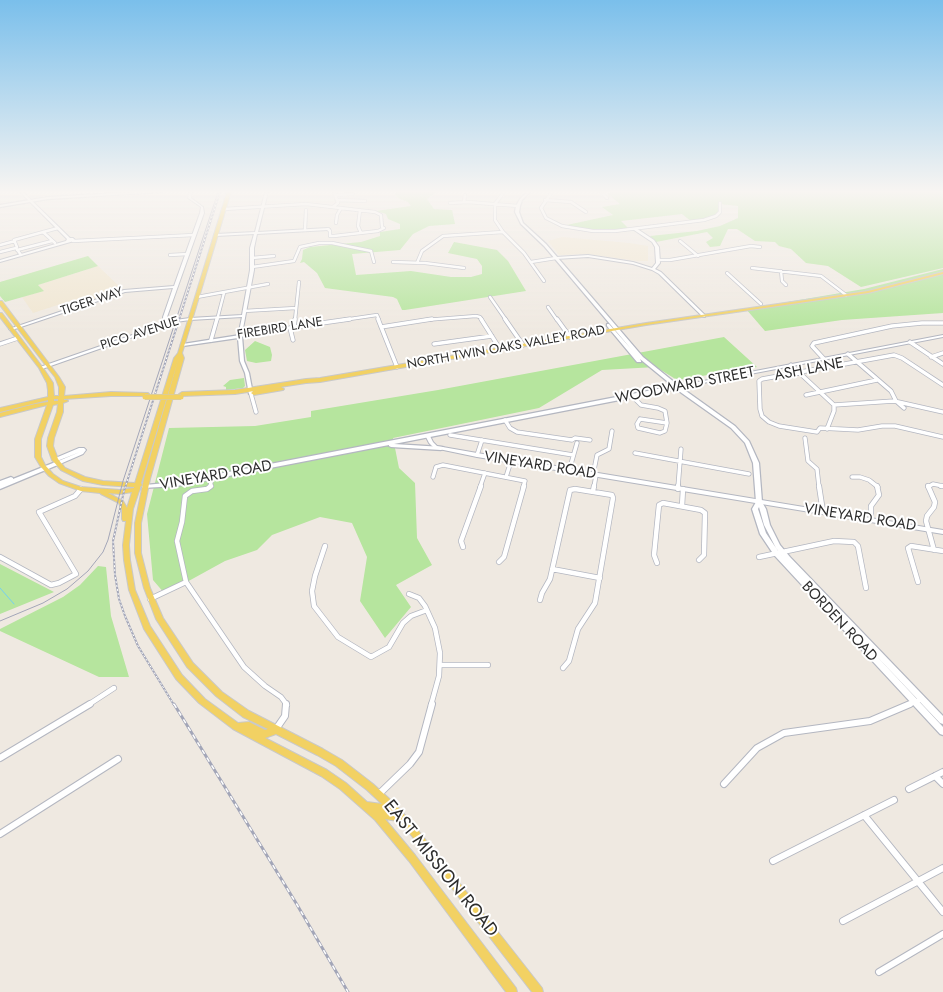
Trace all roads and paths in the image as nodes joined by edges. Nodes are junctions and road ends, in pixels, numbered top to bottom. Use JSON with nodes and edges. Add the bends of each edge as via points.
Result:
{"nodes":[{"id":1,"x":20,"y":238,"type":"edge"},
{"id":2,"x":49,"y":238,"type":"edge"},
{"id":3,"x":68,"y":238,"type":"edge"},
{"id":4,"x":126,"y":238,"type":"edge"},
{"id":5,"x":193,"y":238,"type":"edge"},
{"id":6,"x":215,"y":238,"type":"edge"},
{"id":7,"x":255,"y":238,"type":"edge"},
{"id":8,"x":440,"y":238,"type":"edge"},
{"id":9,"x":510,"y":238,"type":"edge"},
{"id":10,"x":538,"y":238,"type":"edge"},
{"id":11,"x":648,"y":238,"type":"edge"},
{"id":12,"x":15,"y":241,"type":"junction"},
{"id":13,"x":70,"y":241,"type":"junction"},
{"id":14,"x":680,"y":241,"type":"dead end"},
{"id":15,"x":0,"y":245,"type":"edge"},
{"id":16,"x":760,"y":247,"type":"dead end"},
{"id":17,"x":17,"y":249,"type":"junction"},
{"id":18,"x":0,"y":252,"type":"edge"},
{"id":19,"x":170,"y":254,"type":"dead end"},
{"id":20,"x":188,"y":254,"type":"junction"},
{"id":21,"x":20,"y":255,"type":"junction"},
{"id":22,"x":274,"y":256,"type":"dead end"},
{"id":23,"x":698,"y":256,"type":"junction"},
{"id":24,"x":252,"y":258,"type":"junction"},
{"id":25,"x":554,"y":258,"type":"junction"},
{"id":26,"x":658,"y":260,"type":"junction"},
{"id":27,"x":0,"y":261,"type":"edge"},
{"id":28,"x":374,"y":262,"type":"dead end"},
{"id":29,"x":393,"y":262,"type":"dead end"},
{"id":30,"x":531,"y":262,"type":"junction"},
{"id":31,"x":417,"y":263,"type":"junction"},
{"id":32,"x":252,"y":267,"type":"junction"},
{"id":33,"x":464,"y":268,"type":"dead end"},
{"id":34,"x":752,"y":268,"type":"dead end"},
{"id":35,"x":653,"y":269,"type":"junction"},
{"id":36,"x":943,"y":270,"type":"edge"},
{"id":37,"x":781,"y":271,"type":"junction"},
{"id":38,"x":727,"y":273,"type":"dead end"},
{"id":39,"x":943,"y":274,"type":"edge"},
{"id":40,"x":544,"y":280,"type":"dead end"},
{"id":41,"x":299,"y":282,"type":"dead end"},
{"id":42,"x":268,"y":284,"type":"dead end"},
{"id":43,"x":786,"y":285,"type":"dead end"},
{"id":44,"x":176,"y":287,"type":"junction"},
{"id":45,"x":249,"y":289,"type":"junction"},
{"id":46,"x":224,"y":293,"type":"junction"},
{"id":47,"x":845,"y":294,"type":"junction"},
{"id":48,"x":197,"y":297,"type":"junction"},
{"id":49,"x":490,"y":297,"type":"dead end"},
{"id":50,"x":0,"y":302,"type":"edge"},
{"id":51,"x":762,"y":304,"type":"junction"},
{"id":52,"x":548,"y":307,"type":"dead end"},
{"id":53,"x":296,"y":308,"type":"junction"},
{"id":54,"x":244,"y":311,"type":"junction"},
{"id":55,"x":0,"y":314,"type":"edge"},
{"id":56,"x":701,"y":315,"type":"junction"},
{"id":57,"x":243,"y":316,"type":"junction"},
{"id":58,"x":217,"y":317,"type":"junction"},
{"id":59,"x":190,"y":319,"type":"junction"},
{"id":60,"x":943,"y":323,"type":"edge"},
{"id":61,"x":166,"y":324,"type":"junction"},
{"id":62,"x":19,"y":326,"type":"junction"},
{"id":63,"x":292,"y":327,"type":"junction"},
{"id":64,"x":381,"y":327,"type":"junction"},
{"id":65,"x":11,"y":329,"type":"junction"},
{"id":66,"x":614,"y":330,"type":"junction"},
{"id":67,"x":240,"y":336,"type":"junction"},
{"id":68,"x":492,"y":336,"type":"junction"},
{"id":69,"x":943,"y":336,"type":"edge"},
{"id":70,"x":570,"y":337,"type":"junction"},
{"id":71,"x":18,"y":338,"type":"junction"},
{"id":72,"x":211,"y":340,"type":"junction"},
{"id":73,"x":293,"y":340,"type":"dead end"},
{"id":74,"x":910,"y":342,"type":"junction"},
{"id":75,"x":0,"y":344,"type":"edge"},
{"id":76,"x":183,"y":344,"type":"junction"},
{"id":77,"x":434,"y":344,"type":"dead end"},
{"id":78,"x":523,"y":345,"type":"junction"},
{"id":79,"x":500,"y":349,"type":"junction"},
{"id":80,"x":943,"y":353,"type":"edge"},
{"id":81,"x":848,"y":354,"type":"junction"},
{"id":82,"x":931,"y":357,"type":"junction"},
{"id":83,"x":824,"y":359,"type":"junction"},
{"id":84,"x":856,"y":361,"type":"junction"},
{"id":85,"x":943,"y":364,"type":"edge"},
{"id":86,"x":791,"y":365,"type":"junction"},
{"id":87,"x":50,"y":366,"type":"junction"},
{"id":88,"x":397,"y":367,"type":"junction"},
{"id":89,"x":41,"y":368,"type":"junction"},
{"id":90,"x":799,"y":373,"type":"junction"},
{"id":91,"x":877,"y":380,"type":"junction"},
{"id":92,"x":943,"y":385,"type":"edge"},
{"id":93,"x":677,"y":387,"type":"junction"},
{"id":94,"x":251,"y":392,"type":"junction"},
{"id":95,"x":822,"y":393,"type":"junction"},
{"id":96,"x":168,"y":395,"type":"junction"},
{"id":97,"x":806,"y":395,"type":"dead end"},
{"id":98,"x":632,"y":396,"type":"junction"},
{"id":99,"x":62,"y":399,"type":"junction"},
{"id":100,"x":51,"y":400,"type":"junction"},
{"id":101,"x":896,"y":401,"type":"junction"},
{"id":102,"x":834,"y":405,"type":"junction"},
{"id":103,"x":904,"y":408,"type":"dead end"},
{"id":104,"x":0,"y":410,"type":"edge"},
{"id":105,"x":256,"y":412,"type":"dead end"},
{"id":106,"x":943,"y":412,"type":"edge"},
{"id":107,"x":0,"y":415,"type":"edge"},
{"id":108,"x":505,"y":420,"type":"junction"},
{"id":109,"x":666,"y":423,"type":"junction"},
{"id":110,"x":827,"y":429,"type":"junction"},
{"id":111,"x":612,"y":430,"type":"dead end"},
{"id":112,"x":427,"y":435,"type":"junction"},
{"id":113,"x":450,"y":435,"type":"dead end"},
{"id":114,"x":805,"y":438,"type":"dead end"},
{"id":115,"x":943,"y":438,"type":"edge"},
{"id":116,"x":482,"y":440,"type":"junction"},
{"id":117,"x":590,"y":440,"type":"dead end"},
{"id":118,"x":577,"y":443,"type":"dead end"},
{"id":119,"x":379,"y":445,"type":"junction"},
{"id":120,"x":442,"y":448,"type":"junction"},
{"id":121,"x":681,"y":449,"type":"dead end"},
{"id":122,"x":635,"y":453,"type":"dead end"},
{"id":123,"x":477,"y":455,"type":"junction"},
{"id":124,"x":573,"y":455,"type":"junction"},
{"id":125,"x":56,"y":461,"type":"junction"},
{"id":126,"x":511,"y":461,"type":"junction"},
{"id":127,"x":680,"y":461,"type":"junction"},
{"id":128,"x":44,"y":467,"type":"junction"},
{"id":129,"x":569,"y":471,"type":"junction"},
{"id":130,"x":485,"y":473,"type":"junction"},
{"id":131,"x":748,"y":474,"type":"dead end"},
{"id":132,"x":595,"y":475,"type":"junction"},
{"id":133,"x":212,"y":477,"type":"junction"},
{"id":134,"x":433,"y":477,"type":"dead end"},
{"id":135,"x":506,"y":477,"type":"junction"},
{"id":136,"x":852,"y":478,"type":"dead end"},
{"id":137,"x":0,"y":483,"type":"edge"},
{"id":138,"x":943,"y":486,"type":"edge"},
{"id":139,"x":0,"y":487,"type":"edge"},
{"id":140,"x":136,"y":487,"type":"junction"},
{"id":141,"x":145,"y":487,"type":"junction"},
{"id":142,"x":81,"y":489,"type":"junction"},
{"id":143,"x":681,"y":489,"type":"junction"},
{"id":144,"x":100,"y":491,"type":"junction"},
{"id":145,"x":593,"y":491,"type":"junction"},
{"id":146,"x":759,"y":502,"type":"junction"},
{"id":147,"x":682,"y":506,"type":"junction"},
{"id":148,"x":823,"y":512,"type":"junction"},
{"id":149,"x":871,"y":520,"type":"junction"},
{"id":150,"x":928,"y":529,"type":"junction"},
{"id":151,"x":943,"y":532,"type":"edge"},
{"id":152,"x":126,"y":545,"type":"junction"},
{"id":153,"x":325,"y":546,"type":"dead end"},
{"id":154,"x":463,"y":548,"type":"dead end"},
{"id":155,"x":934,"y":550,"type":"junction"},
{"id":156,"x":943,"y":551,"type":"edge"},
{"id":157,"x":779,"y":553,"type":"junction"},
{"id":158,"x":0,"y":557,"type":"edge"},
{"id":159,"x":760,"y":557,"type":"dead end"},
{"id":160,"x":700,"y":560,"type":"dead end"},
{"id":161,"x":499,"y":562,"type":"dead end"},
{"id":162,"x":657,"y":563,"type":"dead end"},
{"id":163,"x":552,"y":569,"type":"junction"},
{"id":164,"x":600,"y":578,"type":"junction"},
{"id":165,"x":186,"y":582,"type":"junction"},
{"id":166,"x":918,"y":582,"type":"dead end"},
{"id":167,"x":866,"y":588,"type":"dead end"},
{"id":168,"x":409,"y":594,"type":"dead end"},
{"id":169,"x":150,"y":599,"type":"junction"},
{"id":170,"x":540,"y":600,"type":"dead end"},
{"id":171,"x":427,"y":610,"type":"junction"},
{"id":172,"x":440,"y":665,"type":"junction"},
{"id":173,"x":488,"y":665,"type":"dead end"},
{"id":174,"x":563,"y":668,"type":"dead end"},
{"id":175,"x":114,"y":688,"type":"dead end"},
{"id":176,"x":919,"y":701,"type":"junction"},
{"id":177,"x":943,"y":721,"type":"edge"},
{"id":178,"x":236,"y":726,"type":"junction"},
{"id":179,"x":276,"y":730,"type":"junction"},
{"id":180,"x":943,"y":732,"type":"edge"},
{"id":181,"x":0,"y":758,"type":"edge"},
{"id":182,"x":118,"y":759,"type":"dead end"},
{"id":183,"x":943,"y":772,"type":"edge"},
{"id":184,"x":936,"y":776,"type":"junction"},
{"id":185,"x":724,"y":784,"type":"dead end"},
{"id":186,"x":943,"y":784,"type":"edge"},
{"id":187,"x":909,"y":790,"type":"dead end"},
{"id":188,"x":379,"y":794,"type":"junction"},
{"id":189,"x":894,"y":800,"type":"dead end"},
{"id":190,"x":366,"y":806,"type":"junction"},
{"id":191,"x":392,"y":807,"type":"junction"},
{"id":192,"x":864,"y":815,"type":"junction"},
{"id":193,"x":401,"y":817,"type":"junction"},
{"id":194,"x":379,"y":818,"type":"junction"},
{"id":195,"x":0,"y":834,"type":"edge"},
{"id":196,"x":773,"y":861,"type":"dead end"},
{"id":197,"x":943,"y":868,"type":"edge"},
{"id":198,"x":918,"y":882,"type":"junction"},
{"id":199,"x":943,"y":912,"type":"edge"},
{"id":200,"x":843,"y":921,"type":"dead end"},
{"id":201,"x":943,"y":934,"type":"edge"},
{"id":202,"x":879,"y":972,"type":"dead end"},
{"id":203,"x":512,"y":992,"type":"edge"},
{"id":204,"x":538,"y":992,"type":"edge"}],
"edges":[{"from":1,"to":12,"type":"street"},
{"from":2,"to":17,"type":"street","via":[[53,242]]},
{"from":3,"to":13,"type":"street"},
{"from":4,"to":13,"type":"street"},
{"from":5,"to":20,"type":"street"},
{"from":6,"to":48,"type":"main road"},
{"from":7,"to":24,"type":"street"},
{"from":8,"to":31,"type":"street","via":[[422,251]]},
{"from":9,"to":30,"type":"street"},
{"from":10,"to":25,"type":"main road","name":"BORDEN ROAD"},
{"from":11,"to":26,"type":"street","via":[[656,244]]},
{"from":12,"to":15,"type":"street"},
{"from":12,"to":17,"type":"street"},
{"from":13,"to":21,"type":"street"},
{"from":14,"to":23,"type":"street"},
{"from":16,"to":23,"type":"street","via":[[751,246]]},
{"from":17,"to":18,"type":"street"},
{"from":17,"to":21,"type":"street"},
{"from":19,"to":20,"type":"street"},
{"from":20,"to":44,"type":"street"},
{"from":21,"to":27,"type":"street"},
{"from":22,"to":24,"type":"street"},
{"from":23,"to":26,"type":"street"},
{"from":24,"to":32,"type":"street"},
{"from":25,"to":30,"type":"street"},
{"from":25,"to":35,"type":"street","via":[[588,256],[637,263]]},
{"from":25,"to":66,"type":"main road","name":"BORDEN ROAD"},
{"from":26,"to":35,"type":"street"},
{"from":28,"to":32,"type":"street","via":[[371,251],[319,243],[300,247],[294,261]]},
{"from":29,"to":31,"type":"street"},
{"from":30,"to":40,"type":"street"},
{"from":31,"to":33,"type":"street"},
{"from":32,"to":45,"type":"street"},
{"from":34,"to":37,"type":"street"},
{"from":35,"to":56,"type":"street"},
{"from":36,"to":47,"type":"main road","name":"NORTH TWIN OAKS VALLEY ROAD"},
{"from":37,"to":43,"type":"street","via":[[782,281]]},
{"from":37,"to":47,"type":"street","via":[[821,276]]},
{"from":38,"to":51,"type":"street"},
{"from":39,"to":47,"type":"main road","name":"NORTH TWIN OAKS VALLEY ROAD","via":[[868,292]]},
{"from":41,"to":53,"type":"street"},
{"from":42,"to":45,"type":"street"},
{"from":44,"to":61,"type":"street"},
{"from":44,"to":62,"type":"street","name":"TIGER WAY","via":[[125,291]]},
{"from":45,"to":46,"type":"street"},
{"from":45,"to":54,"type":"street"},
{"from":46,"to":48,"type":"street"},
{"from":46,"to":58,"type":"street"},
{"from":47,"to":51,"type":"main road","name":"NORTH TWIN OAKS VALLEY ROAD"},
{"from":47,"to":56,"type":"main road","name":"NORTH TWIN OAKS VALLEY ROAD"},
{"from":48,"to":59,"type":"main road"},
{"from":49,"to":78,"type":"street"},
{"from":50,"to":62,"type":"main road"},
{"from":51,"to":56,"type":"main road","name":"NORTH TWIN OAKS VALLEY ROAD"},
{"from":52,"to":70,"type":"street"},
{"from":53,"to":54,"type":"street"},
{"from":53,"to":63,"type":"street"},
{"from":54,"to":57,"type":"street"},
{"from":55,"to":65,"type":"main road"},
{"from":56,"to":66,"type":"main road","name":"NORTH TWIN OAKS VALLEY ROAD"},
{"from":57,"to":58,"type":"street","name":"PICO AVENUE"},
{"from":57,"to":67,"type":"street"},
{"from":58,"to":59,"type":"street","name":"PICO AVENUE"},
{"from":58,"to":72,"type":"street"},
{"from":59,"to":61,"type":"street","name":"PICO AVENUE"},
{"from":59,"to":76,"type":"main road"},
{"from":60,"to":83,"type":"street","via":[[892,326],[814,343],[812,346]]},
{"from":61,"to":87,"type":"street","name":"PICO AVENUE"},
{"from":62,"to":65,"type":"street","name":"TIGER WAY"},
{"from":62,"to":87,"type":"main road"},
{"from":63,"to":64,"type":"street","name":"FIREBIRD LANE","via":[[377,315]]},
{"from":63,"to":67,"type":"street","name":"FIREBIRD LANE"},
{"from":63,"to":73,"type":"street"},
{"from":64,"to":68,"type":"street","via":[[430,319],[474,316],[480,317]]},
{"from":64,"to":88,"type":"street"},
{"from":65,"to":71,"type":"main road"},
{"from":66,"to":70,"type":"main road","name":"NORTH TWIN OAKS VALLEY ROAD"},
{"from":66,"to":93,"type":"main road","name":"BORDEN ROAD","via":[[648,367],[669,384]]},
{"from":67,"to":72,"type":"main road","name":"FIREBIRD LANE"},
{"from":67,"to":94,"type":"main road","via":[[242,360]]},
{"from":68,"to":77,"type":"street"},
{"from":68,"to":79,"type":"street"},
{"from":69,"to":74,"type":"street","name":"WOODWARD STREET"},
{"from":70,"to":78,"type":"main road","name":"NORTH TWIN OAKS VALLEY ROAD"},
{"from":71,"to":75,"type":"street"},
{"from":71,"to":89,"type":"main road"},
{"from":72,"to":76,"type":"main road","name":"FIREBIRD LANE"},
{"from":74,"to":81,"type":"street","name":"WOODWARD STREET"},
{"from":74,"to":82,"type":"street"},
{"from":76,"to":96,"type":"main road","via":[[176,358]]},
{"from":78,"to":79,"type":"main road","name":"NORTH TWIN OAKS VALLEY ROAD"},
{"from":79,"to":88,"type":"main road","name":"NORTH TWIN OAKS VALLEY ROAD"},
{"from":80,"to":82,"type":"street"},
{"from":81,"to":83,"type":"street","name":"WOODWARD STREET"},
{"from":81,"to":84,"type":"street"},
{"from":82,"to":85,"type":"street"},
{"from":83,"to":86,"type":"street","name":"WOODWARD STREET"},
{"from":84,"to":90,"type":"street","name":"ASH LANE"},
{"from":84,"to":91,"type":"street"},
{"from":84,"to":92,"type":"street","name":"ASH LANE","via":[[894,355]]},
{"from":86,"to":90,"type":"street"},
{"from":86,"to":93,"type":"street","name":"WOODWARD STREET"},
{"from":87,"to":89,"type":"street","name":"PICO AVENUE"},
{"from":87,"to":99,"type":"main road","via":[[62,387]]},
{"from":88,"to":94,"type":"main road","name":"NORTH TWIN OAKS VALLEY ROAD"},
{"from":89,"to":100,"type":"main road","via":[[50,383]]},
{"from":90,"to":95,"type":"street"},
{"from":90,"to":110,"type":"street","name":"ASH LANE","via":[[762,378],[759,381],[762,416],[779,426],[817,432],[820,428]]},
{"from":91,"to":95,"type":"street"},
{"from":91,"to":101,"type":"street","via":[[891,391]]},
{"from":93,"to":98,"type":"main road","name":"WOODWARD STREET"},
{"from":93,"to":146,"type":"main road","name":"BORDEN ROAD","via":[[733,427],[747,442],[756,463]]},
{"from":94,"to":99,"type":"main road","name":"NORTH TWIN OAKS VALLEY ROAD","bridge":true,"via":[[219,397],[145,395]]},
{"from":94,"to":105,"type":"street"},
{"from":95,"to":97,"type":"street"},
{"from":95,"to":102,"type":"street"},
{"from":96,"to":140,"type":"main road","name":"EAST MISSION ROAD"},
{"from":96,"to":141,"type":"main road","name":"EAST MISSION ROAD"},
{"from":98,"to":108,"type":"main road","name":"WOODWARD STREET"},
{"from":98,"to":109,"type":"street","via":[[641,405],[664,411],[667,416]]},
{"from":99,"to":100,"type":"main road","name":"NORTH TWIN OAKS VALLEY ROAD"},
{"from":99,"to":125,"type":"main road","via":[[50,446]]},
{"from":100,"to":104,"type":"main road","name":"NORTH TWIN OAKS VALLEY ROAD"},
{"from":100,"to":107,"type":"main road","name":"NORTH TWIN OAKS VALLEY ROAD"},
{"from":100,"to":128,"type":"main road","via":[[38,439],[38,457]]},
{"from":101,"to":102,"type":"street"},
{"from":101,"to":103,"type":"street"},
{"from":101,"to":106,"type":"street"},
{"from":102,"to":110,"type":"street"},
{"from":108,"to":112,"type":"main road","name":"WOODWARD STREET"},
{"from":108,"to":117,"type":"street","via":[[510,428],[518,432]]},
{"from":109,"to":109,"type":"street","via":[[665,431],[660,433],[643,430],[638,428],[637,424],[640,419]]},
{"from":110,"to":115,"type":"street","via":[[858,430],[895,426]]},
{"from":111,"to":132,"type":"street","via":[[609,449],[597,455]]},
{"from":112,"to":119,"type":"main road","name":"VINEYARD ROAD"},
{"from":112,"to":120,"type":"street","name":"VINEYARD ROAD","via":[[431,443]]},
{"from":113,"to":116,"type":"street"},
{"from":114,"to":148,"type":"street","via":[[808,461],[817,469]]},
{"from":116,"to":123,"type":"street"},
{"from":116,"to":124,"type":"street"},
{"from":118,"to":124,"type":"street"},
{"from":119,"to":120,"type":"main road"},
{"from":119,"to":133,"type":"main road","name":"VINEYARD ROAD"},
{"from":120,"to":123,"type":"street","name":"VINEYARD ROAD"},
{"from":121,"to":127,"type":"street"},
{"from":122,"to":127,"type":"street"},
{"from":123,"to":126,"type":"street","name":"VINEYARD ROAD"},
{"from":124,"to":129,"type":"street"},
{"from":125,"to":125,"type":"street","via":[[81,453],[84,450],[79,450]]},
{"from":125,"to":128,"type":"main road"},
{"from":125,"to":140,"type":"main road","via":[[73,474],[89,481]]},
{"from":126,"to":129,"type":"street","name":"VINEYARD ROAD"},
{"from":126,"to":135,"type":"street"},
{"from":127,"to":131,"type":"street"},
{"from":127,"to":143,"type":"street"},
{"from":128,"to":137,"type":"main road"},
{"from":128,"to":139,"type":"main road"},
{"from":128,"to":142,"type":"main road","via":[[61,482]]},
{"from":129,"to":132,"type":"street","name":"VINEYARD ROAD"},
{"from":130,"to":134,"type":"street","via":[[439,465]]},
{"from":130,"to":135,"type":"street"},
{"from":130,"to":154,"type":"street","via":[[461,541]]},
{"from":132,"to":143,"type":"street","name":"VINEYARD ROAD"},
{"from":132,"to":145,"type":"street"},
{"from":133,"to":141,"type":"main road","name":"VINEYARD ROAD"},
{"from":133,"to":165,"type":"street","via":[[212,486],[192,491],[185,496],[177,541]]},
{"from":135,"to":161,"type":"street","via":[[522,479],[526,481],[526,485],[504,557]]},
{"from":136,"to":149,"type":"street","via":[[869,480],[878,487],[879,495],[870,506]]},
{"from":138,"to":150,"type":"street","via":[[928,486],[935,502],[927,516]]},
{"from":140,"to":141,"type":"main road"},
{"from":140,"to":144,"type":"main road","via":[[120,492]]},
{"from":140,"to":152,"type":"main road","name":"EAST MISSION ROAD","via":[[130,509]]},
{"from":141,"to":169,"type":"main road","name":"EAST MISSION ROAD","via":[[139,510],[137,543]]},
{"from":142,"to":144,"type":"main road"},
{"from":142,"to":158,"type":"street","via":[[76,496],[39,512],[76,574],[59,583],[51,584]]},
{"from":143,"to":146,"type":"street","name":"VINEYARD ROAD"},
{"from":143,"to":147,"type":"street"},
{"from":144,"to":152,"type":"main road","via":[[114,497],[124,507]]},
{"from":145,"to":163,"type":"street","via":[[570,490]]},
{"from":145,"to":164,"type":"street","via":[[609,494],[613,498]]},
{"from":146,"to":148,"type":"street","name":"VINEYARD ROAD"},
{"from":146,"to":157,"type":"main road","name":"BORDEN ROAD","via":[[755,508],[763,534]]},
{"from":147,"to":160,"type":"street","via":[[705,513],[704,555]]},
{"from":147,"to":162,"type":"street","via":[[663,503],[659,505],[654,555]]},
{"from":148,"to":149,"type":"street","name":"VINEYARD ROAD"},
{"from":149,"to":150,"type":"street","name":"VINEYARD ROAD"},
{"from":150,"to":151,"type":"street","name":"VINEYARD ROAD"},
{"from":150,"to":155,"type":"street"},
{"from":152,"to":178,"type":"main road","name":"EAST MISSION ROAD","via":[[132,590],[147,627],[159,647],[192,691]]},
{"from":153,"to":171,"type":"street","via":[[314,576],[314,606],[338,637],[371,657],[389,647],[410,616]]},
{"from":155,"to":156,"type":"street"},
{"from":155,"to":166,"type":"street","via":[[911,546],[908,548]]},
{"from":157,"to":159,"type":"street"},
{"from":157,"to":167,"type":"street","via":[[834,541],[854,542],[858,546]]},
{"from":157,"to":176,"type":"main road","name":"BORDEN ROAD"},
{"from":163,"to":164,"type":"street"},
{"from":163,"to":170,"type":"street"},
{"from":164,"to":174,"type":"street","via":[[596,603],[578,629],[569,661]]},
{"from":165,"to":169,"type":"street"},
{"from":165,"to":179,"type":"street","via":[[244,666],[287,705],[285,716]]},
{"from":168,"to":171,"type":"street","via":[[419,598]]},
{"from":169,"to":179,"type":"main road","name":"EAST MISSION ROAD","via":[[166,630],[199,676],[233,705]]},
{"from":171,"to":172,"type":"street","via":[[435,628]]},
{"from":172,"to":173,"type":"street"},
{"from":172,"to":188,"type":"street","via":[[419,752]]},
{"from":175,"to":181,"type":"street"},
{"from":176,"to":177,"type":"main road","name":"BORDEN ROAD"},
{"from":176,"to":180,"type":"main road","name":"BORDEN ROAD"},
{"from":176,"to":185,"type":"street","via":[[870,721],[784,733],[757,748]]},
{"from":178,"to":179,"type":"main road","via":[[249,726],[265,734]]},
{"from":178,"to":190,"type":"main road","name":"EAST MISSION ROAD","via":[[324,773]]},
{"from":179,"to":188,"type":"main road","name":"EAST MISSION ROAD","via":[[339,763]]},
{"from":182,"to":195,"type":"street"},
{"from":183,"to":184,"type":"street"},
{"from":184,"to":186,"type":"street"},
{"from":184,"to":187,"type":"street"},
{"from":188,"to":191,"type":"main road","name":"EAST MISSION ROAD"},
{"from":189,"to":192,"type":"street"},
{"from":190,"to":191,"type":"main road"},
{"from":190,"to":194,"type":"main road","name":"EAST MISSION ROAD"},
{"from":191,"to":193,"type":"main road","name":"EAST MISSION ROAD"},
{"from":192,"to":196,"type":"street"},
{"from":192,"to":198,"type":"street"},
{"from":193,"to":194,"type":"main road","via":[[385,814]]},
{"from":193,"to":204,"type":"main road","name":"EAST MISSION ROAD"},
{"from":194,"to":203,"type":"main road","name":"EAST MISSION ROAD"},
{"from":197,"to":198,"type":"street"},
{"from":198,"to":199,"type":"street"},
{"from":198,"to":200,"type":"street"},
{"from":201,"to":202,"type":"street"}]}
